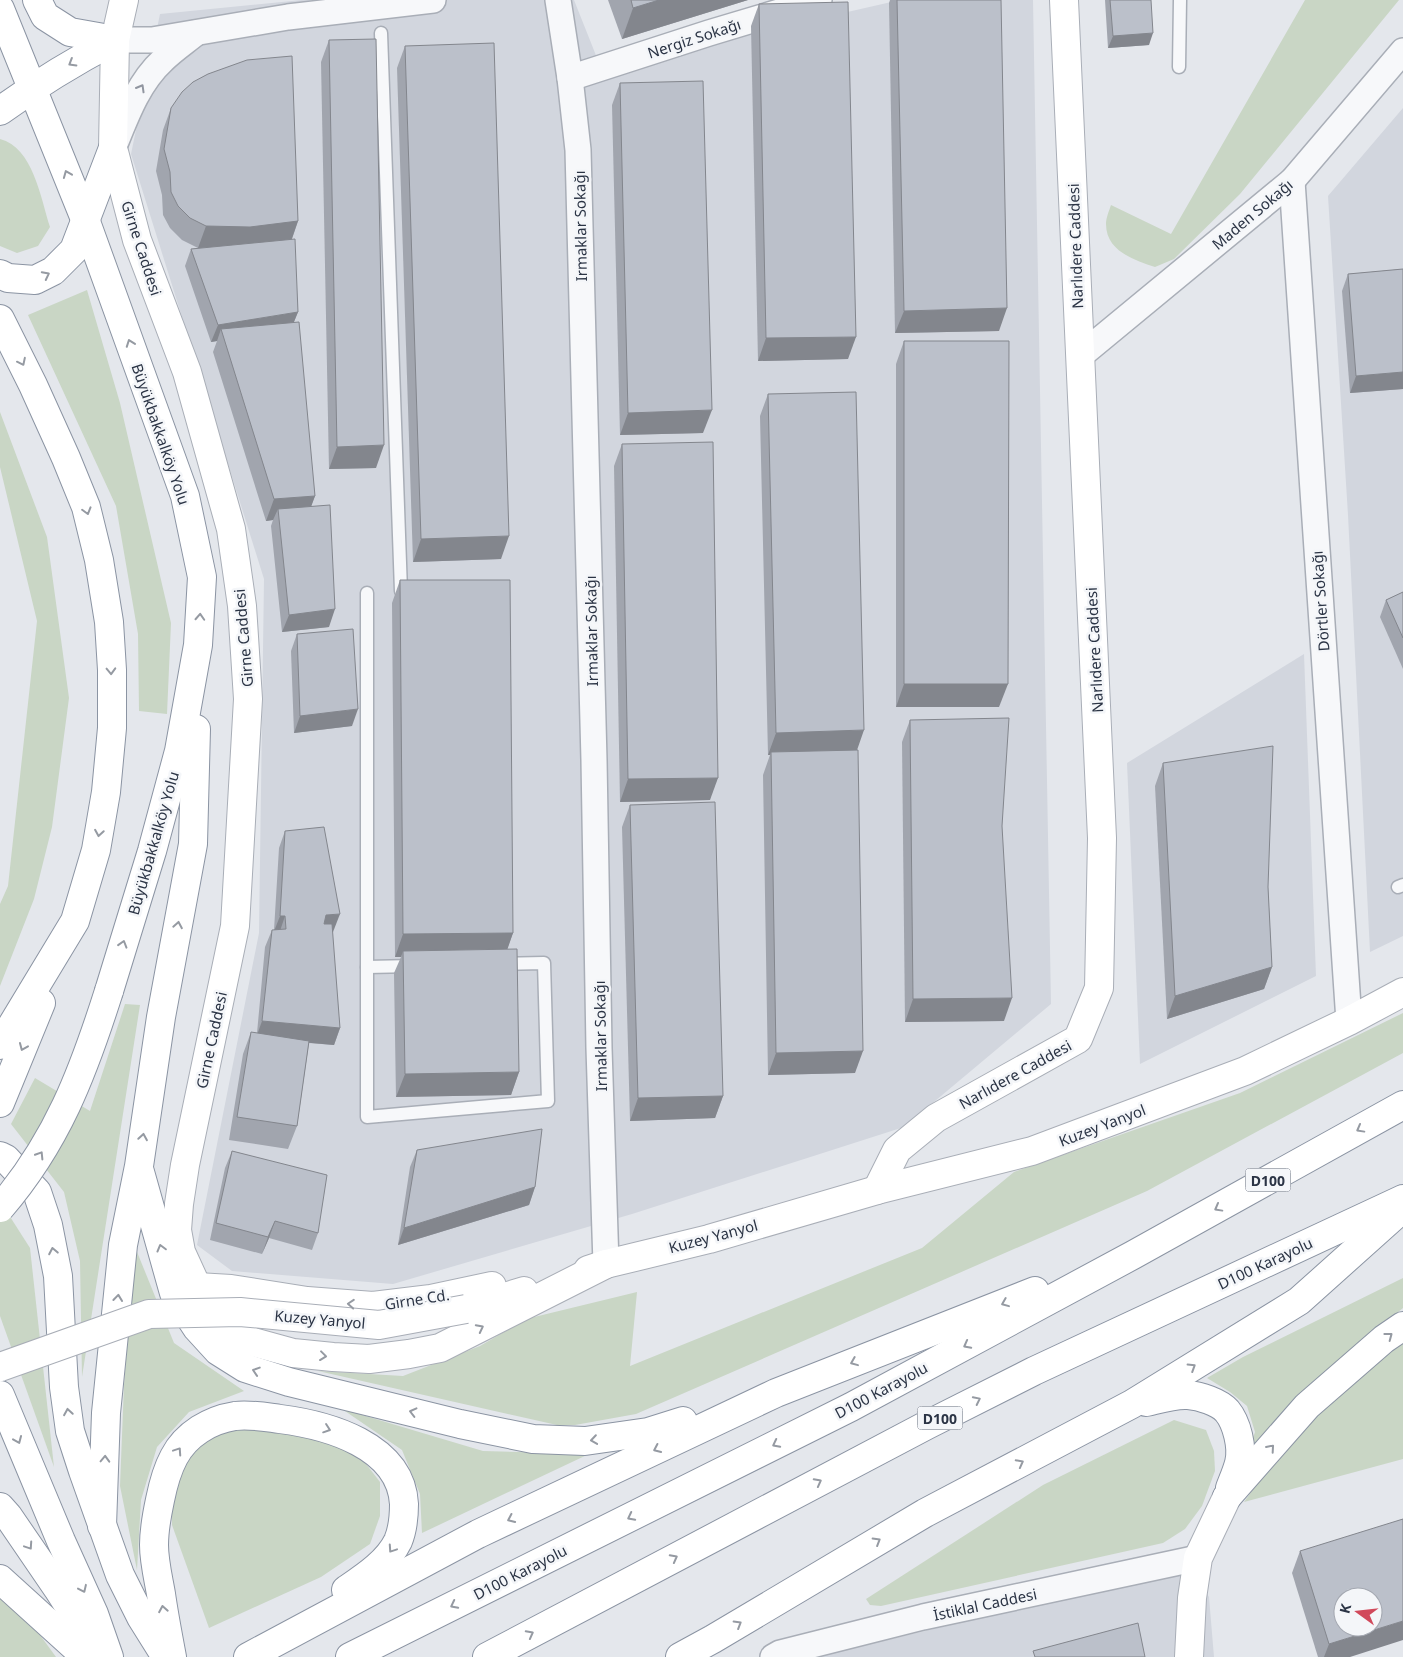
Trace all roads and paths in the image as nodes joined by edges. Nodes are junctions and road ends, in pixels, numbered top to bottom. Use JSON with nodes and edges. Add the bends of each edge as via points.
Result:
{"nodes":[{"id":1,"x":37,"y":0,"type":"edge"},
{"id":2,"x":124,"y":0,"type":"edge"},
{"id":3,"x":433,"y":0,"type":"edge"},
{"id":4,"x":558,"y":0,"type":"edge"},
{"id":5,"x":819,"y":0,"type":"edge"},
{"id":6,"x":1064,"y":0,"type":"edge"},
{"id":7,"x":1180,"y":0,"type":"edge"},
{"id":8,"x":0,"y":9,"type":"edge"},
{"id":9,"x":196,"y":32,"type":"junction"},
{"id":10,"x":381,"y":33,"type":"dead end"},
{"id":11,"x":115,"y":40,"type":"junction"},
{"id":12,"x":1403,"y":51,"type":"edge"},
{"id":13,"x":1179,"y":66,"type":"dead end"},
{"id":14,"x":570,"y":78,"type":"junction"},
{"id":15,"x":32,"y":87,"type":"junction"},
{"id":16,"x":0,"y":111,"type":"edge"},
{"id":17,"x":0,"y":122,"type":"edge"},
{"id":18,"x":48,"y":126,"type":"junction"},
{"id":19,"x":113,"y":148,"type":"junction"},
{"id":20,"x":1292,"y":181,"type":"junction"},
{"id":21,"x":85,"y":219,"type":"junction"},
{"id":22,"x":0,"y":274,"type":"edge"},
{"id":23,"x":0,"y":319,"type":"edge"},
{"id":24,"x":1080,"y":356,"type":"junction"},
{"id":25,"x":401,"y":592,"type":"edge"},
{"id":26,"x":367,"y":593,"type":"dead end"},
{"id":27,"x":198,"y":645,"type":"junction"},
{"id":28,"x":75,"y":921,"type":"junction"},
{"id":29,"x":485,"y":965,"type":"edge"},
{"id":30,"x":426,"y":966,"type":"edge"},
{"id":31,"x":367,"y":967,"type":"junction"},
{"id":32,"x":1403,"y":992,"type":"edge"},
{"id":33,"x":1349,"y":1021,"type":"junction"},
{"id":34,"x":0,"y":1045,"type":"edge"},
{"id":35,"x":0,"y":1103,"type":"edge"},
{"id":36,"x":1403,"y":1105,"type":"edge"},
{"id":37,"x":0,"y":1156,"type":"edge"},
{"id":38,"x":139,"y":1166,"type":"junction"},
{"id":39,"x":877,"y":1190,"type":"junction"},
{"id":40,"x":1403,"y":1199,"type":"edge"},
{"id":41,"x":0,"y":1208,"type":"edge"},
{"id":42,"x":1403,"y":1208,"type":"edge"},
{"id":43,"x":1133,"y":1255,"type":"junction"},
{"id":44,"x":606,"y":1264,"type":"junction"},
{"id":45,"x":197,"y":1287,"type":"junction"},
{"id":46,"x":1403,"y":1326,"type":"edge"},
{"id":47,"x":0,"y":1367,"type":"edge"},
{"id":48,"x":776,"y":1393,"type":"junction"},
{"id":49,"x":0,"y":1395,"type":"edge"},
{"id":50,"x":1132,"y":1404,"type":"junction"},
{"id":51,"x":1227,"y":1497,"type":"junction"},
{"id":52,"x":0,"y":1507,"type":"edge"},
{"id":53,"x":102,"y":1526,"type":"junction"},
{"id":54,"x":1198,"y":1558,"type":"junction"},
{"id":55,"x":0,"y":1579,"type":"edge"},
{"id":56,"x":281,"y":1640,"type":"junction"},
{"id":57,"x":707,"y":1648,"type":"edge"},
{"id":58,"x":86,"y":1657,"type":"edge"},
{"id":59,"x":100,"y":1657,"type":"edge"},
{"id":60,"x":109,"y":1657,"type":"edge"},
{"id":61,"x":166,"y":1657,"type":"edge"},
{"id":62,"x":172,"y":1657,"type":"edge"},
{"id":63,"x":248,"y":1657,"type":"edge"},
{"id":64,"x":350,"y":1657,"type":"edge"},
{"id":65,"x":487,"y":1657,"type":"edge"},
{"id":66,"x":680,"y":1657,"type":"edge"},
{"id":67,"x":773,"y":1657,"type":"edge"},
{"id":68,"x":1189,"y":1657,"type":"edge"}],
"edges":[{"from":1,"to":11,"type":"main road","via":[[45,16],[70,32]]},
{"from":2,"to":11,"type":"main road","name":"Girne Caddesi"},
{"from":3,"to":9,"type":"street","via":[[288,17]]},
{"from":4,"to":14,"type":"street","name":"Irmaklar Sokağı"},
{"from":5,"to":14,"type":"street","name":"Nergiz Sokağı"},
{"from":6,"to":24,"type":"main road","name":"Narlıdere Caddesi"},
{"from":7,"to":13,"type":"lane"},
{"from":8,"to":15,"type":"main road","name":"Büyükbakkalköy Yolu"},
{"from":9,"to":11,"type":"street","via":[[152,40]]},
{"from":19,"to":9,"type":"street","one_way":true,"via":[[144,83],[162,61]]},
{"from":10,"to":25,"type":"lane"},
{"from":11,"to":15,"type":"main road","one_way":true},
{"from":11,"to":19,"type":"main road","name":"Girne Caddesi"},
{"from":12,"to":20,"type":"street","name":"Maden Sokağı"},
{"from":14,"to":44,"type":"street","name":"Irmaklar Sokağı","via":[[578,150]]},
{"from":15,"to":16,"type":"main road"},
{"from":15,"to":18,"type":"main road","name":"Büyükbakkalköy Yolu"},
{"from":17,"to":18,"type":"main road","via":[[16,119]]},
{"from":21,"to":18,"type":"main road","name":"Büyükbakkalköy Yolu","one_way":true},
{"from":19,"to":21,"type":"main road"},
{"from":19,"to":45,"type":"main road","name":"Girne Caddesi","via":[[137,240],[187,372],[231,529],[242,606],[248,699],[235,926],[178,1212],[181,1252]]},
{"from":20,"to":24,"type":"street","name":"Maden Sokağı"},
{"from":20,"to":33,"type":"street","name":"Dörtler Sokağı"},
{"from":22,"to":21,"type":"main road","one_way":true,"via":[[8,278],[35,280],[53,271],[74,250]]},
{"from":27,"to":21,"type":"main road","name":"Büyükbakkalköy Yolu","one_way":true,"via":[[202,577],[185,496]]},
{"from":23,"to":28,"type":"main road","one_way":true,"via":[[44,409],[86,507],[99,560],[108,622],[112,728],[106,792],[96,850]]},
{"from":24,"to":39,"type":"main road","name":"Narlıdere Caddesi","via":[[1102,838],[1099,988],[1078,1039],[936,1118],[897,1150]]},
{"from":26,"to":31,"type":"lane"},
{"from":38,"to":27,"type":"main road","one_way":true,"via":[[161,1017],[193,844]]},
{"from":41,"to":27,"type":"main road","name":"Büyükbakkalköy Yolu","one_way":true,"bridge":true,"via":[[56,1129],[90,1050],[152,852],[176,760]]},
{"from":28,"to":34,"type":"main road"},
{"from":28,"to":35,"type":"main road","one_way":true},
{"from":29,"to":31,"type":"lane","via":[[544,964],[548,1102],[367,1117]]},
{"from":30,"to":31,"type":"lane"},
{"from":32,"to":33,"type":"main road","name":"Kuzey Yanyol"},
{"from":33,"to":39,"type":"main road","name":"Kuzey Yanyol","via":[[1245,1071],[1032,1151]]},
{"from":36,"to":43,"type":"main road","name":"D100 Karayolu","number":"D100","one_way":true},
{"from":53,"to":37,"type":"main road","one_way":true,"via":[[70,1431],[64,1387],[58,1276],[48,1225],[36,1192]]},
{"from":48,"to":38,"type":"main road","one_way":true,"via":[[648,1432],[585,1441],[550,1440],[460,1424],[245,1368],[218,1351],[197,1328],[174,1292]]},
{"from":53,"to":38,"type":"main road","one_way":true,"via":[[106,1413],[123,1245]]},
{"from":39,"to":44,"type":"main road","name":"Kuzey Yanyol"},
{"from":65,"to":40,"type":"main road","name":"D100 Karayolu","number":"D100","one_way":true,"via":[[1034,1371]]},
{"from":50,"to":42,"type":"main road","one_way":true,"via":[[1299,1301]]},
{"from":43,"to":48,"type":"main road","one_way":true},
{"from":43,"to":64,"type":"main road","name":"D100 Karayolu","number":"D100","one_way":true,"via":[[851,1407]]},
{"from":44,"to":45,"type":"main road","name":"Girne Cd.","one_way":true,"via":[[431,1299],[373,1306]]},
{"from":45,"to":44,"type":"main road","name":"Girne Caddesi","one_way":true,"via":[[219,1324],[253,1342],[293,1353],[369,1359],[440,1348]]},
{"from":44,"to":47,"type":"main road","name":"Kuzey Yanyol","bridge":true,"via":[[466,1309],[380,1325],[240,1312],[148,1314]]},
{"from":51,"to":46,"type":"main road","one_way":true,"via":[[1307,1406]]},
{"from":48,"to":56,"type":"main road","one_way":true,"via":[[478,1534]]},
{"from":49,"to":60,"type":"main road","one_way":true,"via":[[94,1614]]},
{"from":50,"to":51,"type":"main road","via":[[1186,1395],[1197,1396],[1227,1412],[1238,1435],[1240,1448],[1240,1462]]},
{"from":57,"to":50,"type":"main road","one_way":true,"via":[[925,1513]]},
{"from":51,"to":54,"type":"main road"},
{"from":52,"to":59,"type":"main road","one_way":true,"via":[[58,1589]]},
{"from":53,"to":61,"type":"main road","via":[[120,1575]]},
{"from":54,"to":67,"type":"street","name":"İstiklal Caddesi","via":[[923,1617]]},
{"from":54,"to":68,"type":"main road"},
{"from":55,"to":58,"type":"main road"},
{"from":62,"to":56,"type":"main road","one_way":true,"via":[[154,1545],[164,1484],[175,1455],[189,1438],[204,1426],[234,1416],[292,1420],[349,1437],[386,1460],[398,1479],[403,1497],[404,1518],[398,1541],[386,1558]]},
{"from":56,"to":63,"type":"main road"},
{"from":57,"to":66,"type":"main road"}]}
